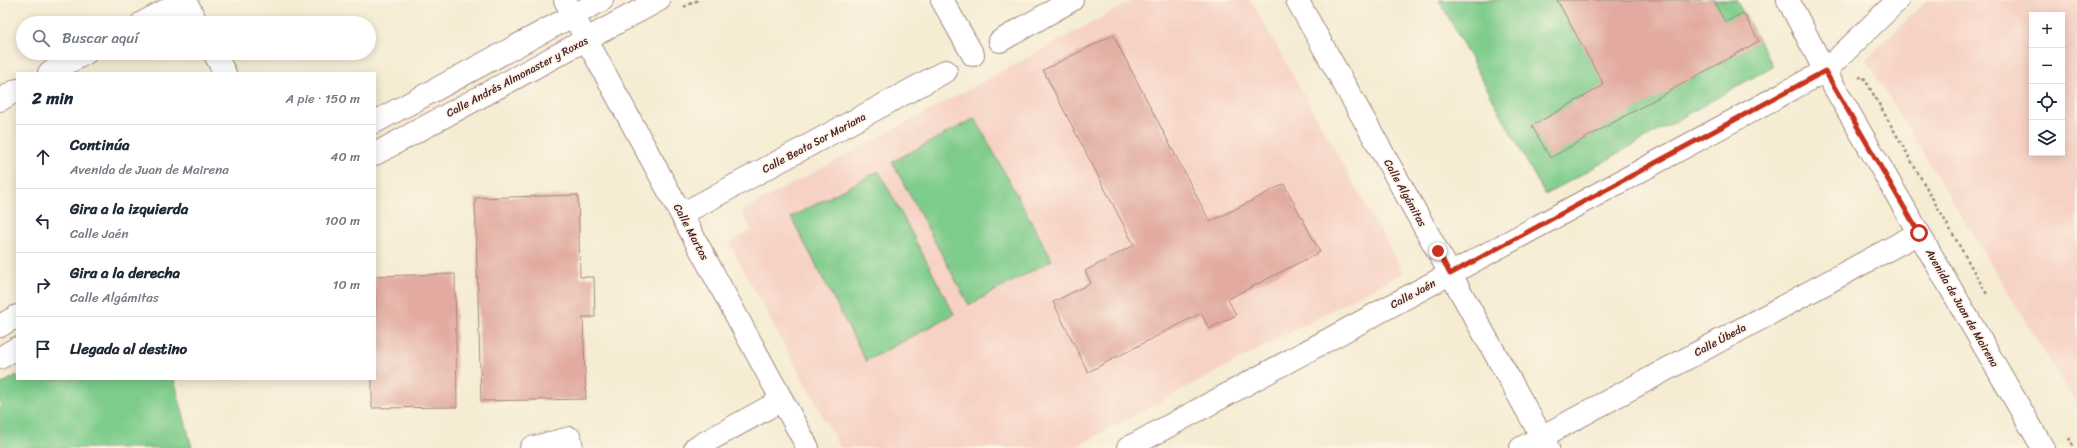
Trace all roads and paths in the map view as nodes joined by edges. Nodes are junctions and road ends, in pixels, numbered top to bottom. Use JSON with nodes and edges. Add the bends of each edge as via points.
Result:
{"nodes":[{"id":1,"x":185,"y":0,"type":"edge"},
{"id":2,"x":602,"y":0,"type":"edge"},
{"id":3,"x":659,"y":0,"type":"edge"},
{"id":4,"x":942,"y":0,"type":"edge"},
{"id":5,"x":1072,"y":0,"type":"edge"},
{"id":6,"x":1297,"y":0,"type":"edge"},
{"id":7,"x":1788,"y":0,"type":"edge"},
{"id":8,"x":1898,"y":0,"type":"edge"},
{"id":9,"x":569,"y":8,"type":"edge"},
{"id":10,"x":155,"y":16,"type":"edge"},
{"id":11,"x":194,"y":16,"type":"edge"},
{"id":12,"x":587,"y":39,"type":"junction"},
{"id":13,"x":1000,"y":42,"type":"dead end"},
{"id":14,"x":973,"y":55,"type":"dead end"},
{"id":15,"x":73,"y":60,"type":"edge"},
{"id":16,"x":218,"y":60,"type":"edge"},
{"id":17,"x":946,"y":71,"type":"dead end"},
{"id":18,"x":1825,"y":71,"type":"junction"},
{"id":19,"x":51,"y":72,"type":"edge"},
{"id":20,"x":225,"y":72,"type":"edge"},
{"id":21,"x":16,"y":91,"type":"edge"},
{"id":22,"x":0,"y":100,"type":"edge"},
{"id":23,"x":376,"y":121,"type":"edge"},
{"id":24,"x":376,"y":153,"type":"edge"},
{"id":25,"x":682,"y":214,"type":"junction"},
{"id":26,"x":1919,"y":233,"type":"junction"},
{"id":27,"x":1450,"y":274,"type":"junction"},
{"id":28,"x":16,"y":317,"type":"edge"},
{"id":29,"x":0,"y":326,"type":"edge"},
{"id":30,"x":16,"y":349,"type":"edge"},
{"id":31,"x":0,"y":358,"type":"edge"},
{"id":32,"x":782,"y":400,"type":"junction"},
{"id":33,"x":1545,"y":442,"type":"edge"},
{"id":34,"x":571,"y":443,"type":"edge"},
{"id":35,"x":531,"y":448,"type":"edge"},
{"id":36,"x":695,"y":448,"type":"edge"},
{"id":37,"x":808,"y":448,"type":"edge"},
{"id":38,"x":1128,"y":448,"type":"edge"},
{"id":39,"x":1521,"y":448,"type":"edge"},
{"id":40,"x":2043,"y":448,"type":"edge"}],
"edges":[{"from":1,"to":10,"type":"street"},
{"from":1,"to":11,"type":"street"},
{"from":2,"to":9,"type":"street"},
{"from":3,"to":12,"type":"street","name":"Calle Andrés Almonaster y Roxas"},
{"from":4,"to":14,"type":"street"},
{"from":5,"to":13,"type":"street"},
{"from":6,"to":27,"type":"street","name":"Calle Algámitas"},
{"from":7,"to":18,"type":"street","name":"Avenida de Juan de Mairena"},
{"from":8,"to":18,"type":"street","name":"Calle Jaén"},
{"from":9,"to":12,"type":"street","name":"Calle Martos"},
{"from":9,"to":23,"type":"street"},
{"from":12,"to":24,"type":"street","name":"Calle Andrés Almonaster y Roxas"},
{"from":12,"to":25,"type":"street","name":"Calle Martos"},
{"from":15,"to":19,"type":"street"},
{"from":16,"to":20,"type":"street"},
{"from":17,"to":25,"type":"street","name":"Calle Beata Sor Mariana"},
{"from":18,"to":26,"type":"street","name":"Avenida de Juan de Mairena"},
{"from":18,"to":27,"type":"street","name":"Calle Jaén"},
{"from":21,"to":22,"type":"street"},
{"from":25,"to":32,"type":"street","name":"Calle Martos"},
{"from":26,"to":33,"type":"street","name":"Calle Úbeda"},
{"from":26,"to":40,"type":"street","name":"Avenida de Juan de Mairena"},
{"from":27,"to":33,"type":"street","name":"Calle Algámitas"},
{"from":27,"to":38,"type":"street","name":"Calle Jaén"},
{"from":28,"to":29,"type":"street"},
{"from":30,"to":31,"type":"street"},
{"from":32,"to":36,"type":"street"},
{"from":32,"to":37,"type":"street","name":"Calle Martos"},
{"from":33,"to":39,"type":"street","name":"Calle Úbeda"},
{"from":34,"to":35,"type":"street"}]}
